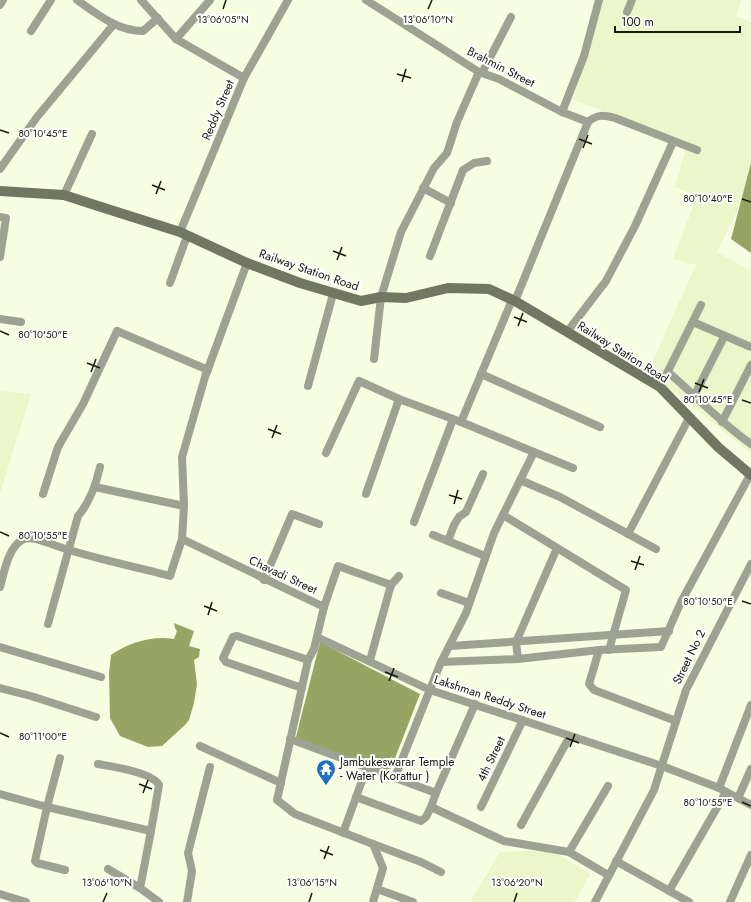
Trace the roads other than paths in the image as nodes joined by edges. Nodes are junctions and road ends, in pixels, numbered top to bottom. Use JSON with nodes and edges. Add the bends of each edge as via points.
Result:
{"nodes":[{"id":1,"x":3,"y":0,"type":"edge"},
{"id":2,"x":51,"y":0,"type":"edge"},
{"id":3,"x":77,"y":0,"type":"edge"},
{"id":4,"x":141,"y":0,"type":"edge"},
{"id":5,"x":210,"y":0,"type":"edge"},
{"id":6,"x":288,"y":0,"type":"edge"},
{"id":7,"x":599,"y":0,"type":"edge"},
{"id":8,"x":632,"y":0,"type":"edge"},
{"id":9,"x":372,"y":1,"type":"edge"},
{"id":10,"x":0,"y":5,"type":"edge"},
{"id":11,"x":627,"y":12,"type":"dead end"},
{"id":12,"x":511,"y":17,"type":"dead end"},
{"id":13,"x":158,"y":18,"type":"junction"},
{"id":14,"x":114,"y":24,"type":"junction"},
{"id":15,"x":31,"y":31,"type":"dead end"},
{"id":16,"x":176,"y":39,"type":"junction"},
{"id":17,"x":480,"y":73,"type":"junction"},
{"id":18,"x":244,"y":78,"type":"junction"},
{"id":19,"x":562,"y":112,"type":"junction"},
{"id":20,"x":588,"y":122,"type":"junction"},
{"id":21,"x":92,"y":134,"type":"dead end"},
{"id":22,"x":673,"y":142,"type":"junction"},
{"id":23,"x":697,"y":150,"type":"dead end"},
{"id":24,"x":487,"y":161,"type":"dead end"},
{"id":25,"x":0,"y":169,"type":"edge"},
{"id":26,"x":423,"y":188,"type":"junction"},
{"id":27,"x":0,"y":191,"type":"edge"},
{"id":28,"x":64,"y":195,"type":"junction"},
{"id":29,"x":451,"y":203,"type":"junction"},
{"id":30,"x":0,"y":217,"type":"edge"},
{"id":31,"x":183,"y":234,"type":"junction"},
{"id":32,"x":430,"y":256,"type":"dead end"},
{"id":33,"x":0,"y":257,"type":"edge"},
{"id":34,"x":247,"y":263,"type":"junction"},
{"id":35,"x":170,"y":283,"type":"dead end"},
{"id":36,"x":333,"y":294,"type":"junction"},
{"id":37,"x":381,"y":297,"type":"junction"},
{"id":38,"x":513,"y":301,"type":"junction"},
{"id":39,"x":701,"y":305,"type":"dead end"},
{"id":40,"x":0,"y":319,"type":"edge"},
{"id":41,"x":21,"y":322,"type":"dead end"},
{"id":42,"x":693,"y":322,"type":"junction"},
{"id":43,"x":568,"y":332,"type":"junction"},
{"id":44,"x":724,"y":336,"type":"junction"},
{"id":45,"x":751,"y":347,"type":"edge"},
{"id":46,"x":374,"y":359,"type":"dead end"},
{"id":47,"x":751,"y":365,"type":"edge"},
{"id":48,"x":208,"y":370,"type":"junction"},
{"id":49,"x":668,"y":372,"type":"junction"},
{"id":50,"x":481,"y":374,"type":"junction"},
{"id":51,"x":308,"y":386,"type":"dead end"},
{"id":52,"x":660,"y":387,"type":"junction"},
{"id":53,"x":695,"y":394,"type":"junction"},
{"id":54,"x":399,"y":399,"type":"junction"},
{"id":55,"x":689,"y":418,"type":"junction"},
{"id":56,"x":457,"y":420,"type":"junction"},
{"id":57,"x":722,"y":422,"type":"junction"},
{"id":58,"x":600,"y":427,"type":"dead end"},
{"id":59,"x":750,"y":440,"type":"edge"},
{"id":60,"x":534,"y":452,"type":"junction"},
{"id":61,"x":326,"y":453,"type":"dead end"},
{"id":62,"x":100,"y":467,"type":"dead end"},
{"id":63,"x":573,"y":468,"type":"dead end"},
{"id":64,"x":483,"y":474,"type":"dead end"},
{"id":65,"x":751,"y":475,"type":"edge"},
{"id":66,"x":520,"y":480,"type":"junction"},
{"id":67,"x":95,"y":487,"type":"junction"},
{"id":68,"x":43,"y":494,"type":"dead end"},
{"id":69,"x":366,"y":494,"type":"dead end"},
{"id":70,"x":184,"y":506,"type":"junction"},
{"id":71,"x":503,"y":515,"type":"junction"},
{"id":72,"x":414,"y":522,"type":"dead end"},
{"id":73,"x":319,"y":524,"type":"dead end"},
{"id":74,"x":628,"y":534,"type":"junction"},
{"id":75,"x":433,"y":535,"type":"dead end"},
{"id":76,"x":182,"y":540,"type":"junction"},
{"id":77,"x":448,"y":541,"type":"junction"},
{"id":78,"x":557,"y":548,"type":"junction"},
{"id":79,"x":656,"y":549,"type":"dead end"},
{"id":80,"x":67,"y":550,"type":"junction"},
{"id":81,"x":485,"y":556,"type":"junction"},
{"id":82,"x":751,"y":564,"type":"edge"},
{"id":83,"x":399,"y":576,"type":"dead end"},
{"id":84,"x":264,"y":580,"type":"junction"},
{"id":85,"x":391,"y":584,"type":"junction"},
{"id":86,"x":0,"y":587,"type":"edge"},
{"id":87,"x":441,"y":593,"type":"dead end"},
{"id":88,"x":469,"y":603,"type":"junction"},
{"id":89,"x":324,"y":607,"type":"junction"},
{"id":90,"x":48,"y":624,"type":"dead end"},
{"id":91,"x":669,"y":631,"type":"junction"},
{"id":92,"x":612,"y":635,"type":"junction"},
{"id":93,"x":317,"y":637,"type":"junction"},
{"id":94,"x":516,"y":642,"type":"junction"},
{"id":95,"x":450,"y":646,"type":"junction"},
{"id":96,"x":0,"y":647,"type":"edge"},
{"id":97,"x":599,"y":650,"type":"junction"},
{"id":98,"x":609,"y":650,"type":"junction"},
{"id":99,"x":518,"y":659,"type":"junction"},
{"id":100,"x":308,"y":660,"type":"junction"},
{"id":101,"x":370,"y":660,"type":"junction"},
{"id":102,"x":441,"y":662,"type":"junction"},
{"id":103,"x":101,"y":677,"type":"dead end"},
{"id":104,"x":0,"y":688,"type":"edge"},
{"id":105,"x":302,"y":688,"type":"junction"},
{"id":106,"x":430,"y":690,"type":"junction"},
{"id":107,"x":475,"y":704,"type":"junction"},
{"id":108,"x":751,"y":705,"type":"edge"},
{"id":109,"x":96,"y":717,"type":"dead end"},
{"id":110,"x":523,"y":720,"type":"junction"},
{"id":111,"x":676,"y":721,"type":"junction"},
{"id":112,"x":570,"y":736,"type":"junction"},
{"id":113,"x":290,"y":739,"type":"junction"},
{"id":114,"x":200,"y":746,"type":"dead end"},
{"id":115,"x":60,"y":758,"type":"dead end"},
{"id":116,"x":98,"y":764,"type":"dead end"},
{"id":117,"x":662,"y":766,"type":"junction"},
{"id":118,"x":210,"y":767,"type":"dead end"},
{"id":119,"x":367,"y":767,"type":"junction"},
{"id":120,"x":751,"y":769,"type":"edge"},
{"id":121,"x":395,"y":777,"type":"junction"},
{"id":122,"x":281,"y":783,"type":"junction"},
{"id":123,"x":608,"y":786,"type":"dead end"},
{"id":124,"x":723,"y":790,"type":"junction"},
{"id":125,"x":436,"y":793,"type":"junction"},
{"id":126,"x":0,"y":794,"type":"edge"},
{"id":127,"x":356,"y":797,"type":"junction"},
{"id":128,"x":738,"y":798,"type":"junction"},
{"id":129,"x":751,"y":805,"type":"edge"},
{"id":130,"x":48,"y":807,"type":"junction"},
{"id":131,"x":431,"y":807,"type":"junction"},
{"id":132,"x":481,"y":807,"type":"dead end"},
{"id":133,"x":521,"y":826,"type":"dead end"},
{"id":134,"x":151,"y":831,"type":"junction"},
{"id":135,"x":343,"y":832,"type":"junction"},
{"id":136,"x":373,"y":844,"type":"junction"},
{"id":137,"x":569,"y":852,"type":"junction"},
{"id":138,"x":751,"y":855,"type":"edge"},
{"id":139,"x":616,"y":861,"type":"junction"},
{"id":140,"x":108,"y":869,"type":"dead end"},
{"id":141,"x":65,"y":870,"type":"dead end"},
{"id":142,"x":441,"y":872,"type":"dead end"},
{"id":143,"x":608,"y":875,"type":"junction"},
{"id":144,"x":140,"y":888,"type":"junction"},
{"id":145,"x":377,"y":889,"type":"junction"},
{"id":146,"x":668,"y":891,"type":"junction"},
{"id":147,"x":0,"y":894,"type":"edge"},
{"id":148,"x":26,"y":902,"type":"edge"},
{"id":149,"x":159,"y":902,"type":"edge"},
{"id":150,"x":187,"y":902,"type":"edge"},
{"id":151,"x":373,"y":902,"type":"edge"},
{"id":152,"x":413,"y":902,"type":"edge"},
{"id":153,"x":595,"y":902,"type":"edge"},
{"id":154,"x":689,"y":902,"type":"edge"},
{"id":155,"x":730,"y":902,"type":"edge"}],
"edges":[{"from":1,"to":10,"type":"street"},
{"from":2,"to":15,"type":"street"},
{"from":3,"to":14,"type":"street"},
{"from":4,"to":13,"type":"street"},
{"from":5,"to":16,"type":"street"},
{"from":6,"to":18,"type":"street","name":"Reddy Street"},
{"from":7,"to":19,"type":"street","via":[[584,56]]},
{"from":8,"to":11,"type":"street"},
{"from":9,"to":17,"type":"street","name":"Brahmin Street"},
{"from":12,"to":17,"type":"street"},
{"from":13,"to":14,"type":"street","via":[[143,30],[126,30]]},
{"from":13,"to":16,"type":"street"},
{"from":14,"to":25,"type":"street","via":[[38,117]]},
{"from":16,"to":18,"type":"street"},
{"from":17,"to":19,"type":"street","name":"Brahmin Street","via":[[499,79]]},
{"from":17,"to":26,"type":"street","via":[[457,122],[447,153],[434,168]]},
{"from":18,"to":31,"type":"street","name":"Reddy Street"},
{"from":19,"to":20,"type":"street","name":"Brahmin Street"},
{"from":20,"to":22,"type":"street","via":[[603,115]]},
{"from":20,"to":38,"type":"street"},
{"from":21,"to":28,"type":"street"},
{"from":22,"to":23,"type":"street"},
{"from":22,"to":43,"type":"street","via":[[635,226],[606,281]]},
{"from":24,"to":29,"type":"street","via":[[474,163],[463,170]]},
{"from":26,"to":29,"type":"street"},
{"from":26,"to":37,"type":"street","via":[[401,232]]},
{"from":27,"to":28,"type":"street","name":"Railway Station Road"},
{"from":28,"to":31,"type":"street","name":"Railway Station Road"},
{"from":29,"to":32,"type":"street"},
{"from":30,"to":33,"type":"street","via":[[6,218]]},
{"from":31,"to":34,"type":"street","name":"Railway Station Road"},
{"from":31,"to":35,"type":"street","name":"Reddy Street"},
{"from":34,"to":36,"type":"street","name":"Railway Station Road"},
{"from":34,"to":48,"type":"street"},
{"from":36,"to":37,"type":"street","name":"Railway Station Road","via":[[361,301]]},
{"from":36,"to":51,"type":"street"},
{"from":37,"to":38,"type":"street","name":"Railway Station Road","via":[[406,298],[448,288],[488,289]]},
{"from":37,"to":46,"type":"street"},
{"from":38,"to":43,"type":"street","name":"Railway Station Road"},
{"from":38,"to":50,"type":"street"},
{"from":39,"to":42,"type":"street"},
{"from":40,"to":41,"type":"street"},
{"from":42,"to":44,"type":"street"},
{"from":42,"to":49,"type":"street"},
{"from":43,"to":52,"type":"street","name":"Railway Station Road"},
{"from":44,"to":45,"type":"street"},
{"from":44,"to":53,"type":"street"},
{"from":47,"to":57,"type":"street"},
{"from":48,"to":68,"type":"street","via":[[117,331],[83,404],[58,447]]},
{"from":48,"to":70,"type":"street","via":[[182,457]]},
{"from":49,"to":52,"type":"street"},
{"from":49,"to":53,"type":"street"},
{"from":50,"to":56,"type":"street"},
{"from":50,"to":58,"type":"street"},
{"from":52,"to":55,"type":"street","name":"Railway Station Road"},
{"from":53,"to":57,"type":"street"},
{"from":54,"to":56,"type":"street"},
{"from":54,"to":61,"type":"street","via":[[359,381]]},
{"from":54,"to":69,"type":"street"},
{"from":55,"to":65,"type":"street","name":"Railway Station Road"},
{"from":55,"to":74,"type":"street"},
{"from":56,"to":60,"type":"street"},
{"from":56,"to":72,"type":"street"},
{"from":57,"to":59,"type":"street"},
{"from":60,"to":63,"type":"street"},
{"from":60,"to":66,"type":"street"},
{"from":62,"to":67,"type":"street"},
{"from":64,"to":77,"type":"street","via":[[466,512],[454,525]]},
{"from":65,"to":91,"type":"street","via":[[681,602]]},
{"from":66,"to":71,"type":"street"},
{"from":66,"to":74,"type":"street","via":[[560,497]]},
{"from":67,"to":70,"type":"street"},
{"from":67,"to":80,"type":"street","via":[[78,516]]},
{"from":70,"to":76,"type":"street"},
{"from":71,"to":78,"type":"street"},
{"from":71,"to":81,"type":"street"},
{"from":73,"to":84,"type":"street","via":[[292,514]]},
{"from":74,"to":79,"type":"street"},
{"from":75,"to":77,"type":"street"},
{"from":76,"to":80,"type":"street","via":[[170,576]]},
{"from":76,"to":84,"type":"street","name":"Chavadi Street"},
{"from":77,"to":81,"type":"street"},
{"from":78,"to":92,"type":"street","via":[[626,590]]},
{"from":78,"to":94,"type":"street"},
{"from":80,"to":86,"type":"street","via":[[30,537],[22,540],[16,544],[9,556]]},
{"from":80,"to":90,"type":"street"},
{"from":81,"to":88,"type":"street"},
{"from":82,"to":111,"type":"street","name":"Street No 2","via":[[686,690]]},
{"from":83,"to":85,"type":"street"},
{"from":84,"to":89,"type":"street","name":"Chavadi Street"},
{"from":85,"to":89,"type":"street","via":[[338,566]]},
{"from":85,"to":101,"type":"street"},
{"from":87,"to":88,"type":"street"},
{"from":88,"to":95,"type":"street"},
{"from":89,"to":93,"type":"street","name":"Chavadi Street"},
{"from":91,"to":92,"type":"street"},
{"from":91,"to":98,"type":"street","via":[[661,647]]},
{"from":92,"to":94,"type":"street"},
{"from":92,"to":98,"type":"street"},
{"from":93,"to":100,"type":"street","name":"Chavadi Street"},
{"from":93,"to":101,"type":"street","name":"Lakshman Reddy Street"},
{"from":94,"to":95,"type":"street"},
{"from":94,"to":99,"type":"street"},
{"from":95,"to":102,"type":"street"},
{"from":96,"to":103,"type":"street"},
{"from":97,"to":98,"type":"street"},
{"from":97,"to":99,"type":"street"},
{"from":97,"to":111,"type":"street","via":[[589,684],[594,690]]},
{"from":99,"to":102,"type":"street"},
{"from":100,"to":105,"type":"street","name":"Chavadi Street"},
{"from":100,"to":105,"type":"street","via":[[237,636],[233,637],[223,658],[226,662]]},
{"from":101,"to":106,"type":"street","name":"Lakshman Reddy Street"},
{"from":102,"to":106,"type":"street"},
{"from":104,"to":109,"type":"street"},
{"from":105,"to":113,"type":"street","name":"Chavadi Street"},
{"from":106,"to":107,"type":"street","name":"Lakshman Reddy Street"},
{"from":106,"to":121,"type":"street"},
{"from":107,"to":110,"type":"street","name":"Lakshman Reddy Street"},
{"from":107,"to":125,"type":"street"},
{"from":108,"to":124,"type":"street"},
{"from":110,"to":112,"type":"street","name":"Lakshman Reddy Street"},
{"from":110,"to":132,"type":"street","name":"4th Street"},
{"from":111,"to":117,"type":"street","name":"Street No 2"},
{"from":112,"to":117,"type":"street","name":"Lakshman Reddy Street"},
{"from":112,"to":133,"type":"street"},
{"from":113,"to":119,"type":"street"},
{"from":113,"to":122,"type":"street","name":"Chavadi Street"},
{"from":114,"to":122,"type":"street"},
{"from":115,"to":130,"type":"street"},
{"from":116,"to":134,"type":"street","via":[[147,775],[157,781],[159,785]]},
{"from":117,"to":124,"type":"street","name":"Lakshman Reddy Street"},
{"from":117,"to":139,"type":"street","name":"Street No 2","via":[[654,790]]},
{"from":118,"to":150,"type":"street","via":[[188,853],[192,871]]},
{"from":119,"to":121,"type":"street"},
{"from":119,"to":127,"type":"street"},
{"from":120,"to":128,"type":"street"},
{"from":121,"to":125,"type":"street"},
{"from":122,"to":135,"type":"street","name":"Chavadi Street","via":[[277,800],[295,814]]},
{"from":123,"to":137,"type":"street"},
{"from":124,"to":128,"type":"street","name":"Lakshman Reddy Street"},
{"from":124,"to":146,"type":"street"},
{"from":125,"to":131,"type":"street"},
{"from":126,"to":130,"type":"street"},
{"from":127,"to":131,"type":"street","via":[[421,821]]},
{"from":127,"to":135,"type":"street"},
{"from":128,"to":129,"type":"street","name":"Lakshman Reddy Street"},
{"from":130,"to":134,"type":"street"},
{"from":130,"to":141,"type":"street","via":[[35,860],[37,863]]},
{"from":131,"to":137,"type":"street","via":[[504,841]]},
{"from":134,"to":144,"type":"street"},
{"from":135,"to":136,"type":"street","name":"Chavadi Street"},
{"from":136,"to":142,"type":"street","name":"Chavadi Street"},
{"from":136,"to":145,"type":"street","via":[[383,868]]},
{"from":137,"to":143,"type":"street"},
{"from":138,"to":155,"type":"street"},
{"from":139,"to":143,"type":"street","name":"Street No 2"},
{"from":139,"to":146,"type":"street"},
{"from":140,"to":144,"type":"street"},
{"from":143,"to":153,"type":"street","name":"Street No 2"},
{"from":144,"to":149,"type":"street"},
{"from":145,"to":151,"type":"street"},
{"from":145,"to":152,"type":"street"},
{"from":146,"to":154,"type":"street"},
{"from":147,"to":148,"type":"street"}]}
